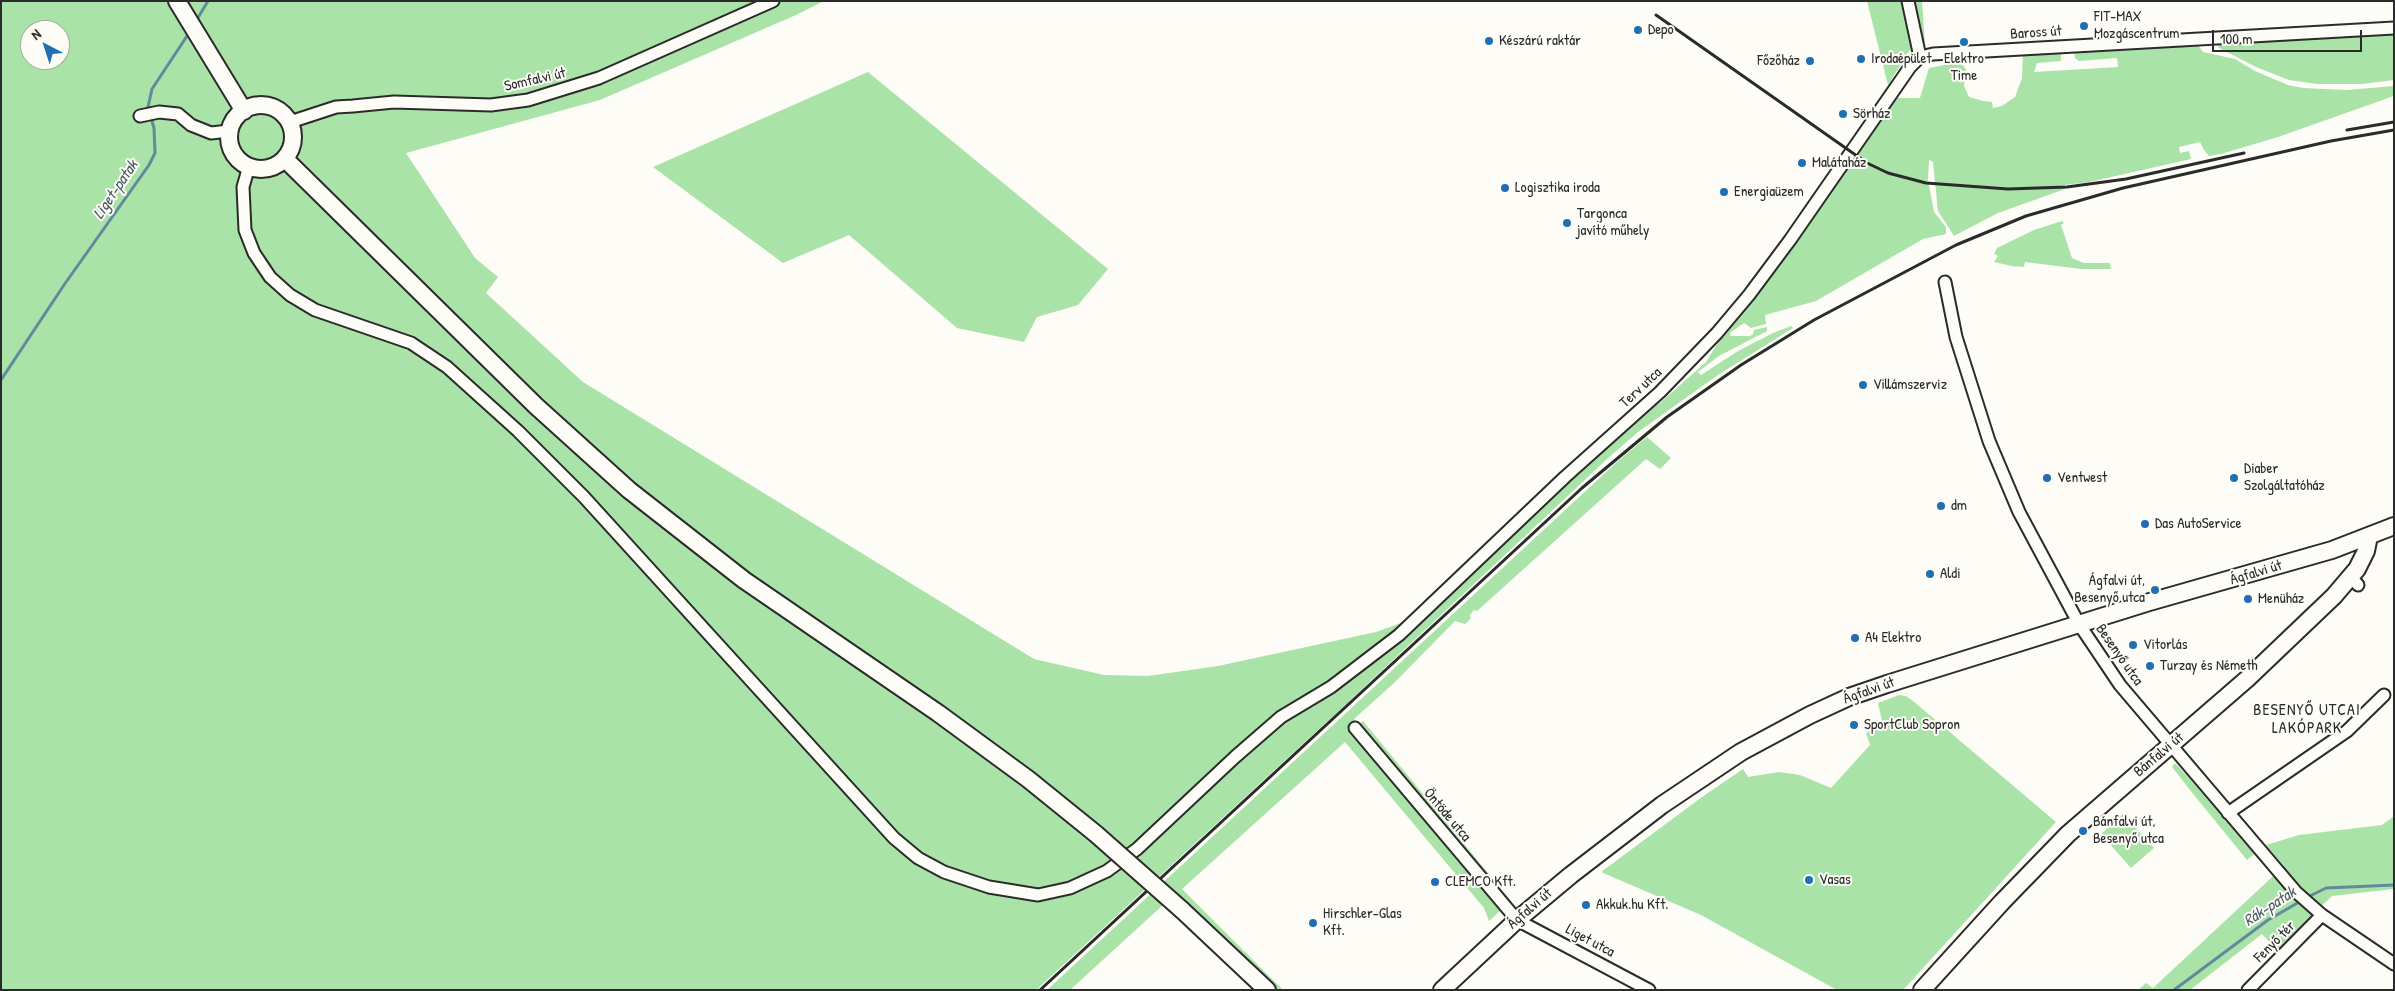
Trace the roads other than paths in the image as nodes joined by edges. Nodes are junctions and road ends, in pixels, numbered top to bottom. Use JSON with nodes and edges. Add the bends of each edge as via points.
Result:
{"nodes":[{"id":1,"x":177,"y":1,"type":"edge"},
{"id":2,"x":773,"y":1,"type":"edge"},
{"id":3,"x":1908,"y":1,"type":"edge"},
{"id":4,"x":2394,"y":28,"type":"edge"},
{"id":5,"x":1920,"y":57,"type":"junction"},
{"id":6,"x":244,"y":111,"type":"junction"},
{"id":7,"x":147,"y":114,"type":"dead end"},
{"id":8,"x":290,"y":122,"type":"junction"},
{"id":9,"x":229,"y":131,"type":"junction"},
{"id":10,"x":285,"y":159,"type":"junction"},
{"id":11,"x":249,"y":166,"type":"junction"},
{"id":12,"x":1945,"y":282,"type":"dead end"},
{"id":13,"x":2394,"y":526,"type":"edge"},
{"id":14,"x":2370,"y":536,"type":"junction"},
{"id":15,"x":2079,"y":624,"type":"junction"},
{"id":16,"x":2384,"y":695,"type":"dead end"},
{"id":17,"x":1355,"y":728,"type":"dead end"},
{"id":18,"x":2170,"y":746,"type":"junction"},
{"id":19,"x":2228,"y":813,"type":"junction"},
{"id":20,"x":2322,"y":915,"type":"junction"},
{"id":21,"x":1517,"y":920,"type":"junction"},
{"id":22,"x":2394,"y":964,"type":"edge"},
{"id":23,"x":1267,"y":990,"type":"edge"},
{"id":24,"x":1442,"y":990,"type":"edge"},
{"id":25,"x":1649,"y":990,"type":"edge"},
{"id":26,"x":1922,"y":990,"type":"edge"},
{"id":27,"x":2248,"y":990,"type":"edge"}],
"edges":[{"from":1,"to":6,"type":"main road"},
{"from":2,"to":8,"type":"street","name":"Somfalvi út","via":[[599,78],[528,100],[490,105],[394,102],[336,107]]},
{"from":3,"to":5,"type":"street"},
{"from":4,"to":5,"type":"street","name":"Baross út"},
{"from":5,"to":11,"type":"street","name":"Terv utca","via":[[1749,295],[1697,354],[1399,636],[1325,690],[1281,717],[1137,849],[1107,871],[1070,888],[1038,895],[989,887],[944,872],[918,858],[894,838],[584,497],[447,367],[411,343],[315,310],[290,295],[270,277],[254,253],[245,230],[243,187]]},
{"from":6,"to":8,"type":"main road","via":[[269,106]]},
{"from":6,"to":9,"type":"main road"},
{"from":7,"to":9,"type":"street","via":[[178,114],[191,125],[211,133]]},
{"from":8,"to":10,"type":"main road","via":[[293,142]]},
{"from":9,"to":11,"type":"main road","via":[[235,155]]},
{"from":10,"to":11,"type":"main road","via":[[267,168]]},
{"from":10,"to":23,"type":"main road","bridge":true,"via":[[536,406],[630,490],[744,580],[1028,779],[1096,834]]},
{"from":12,"to":15,"type":"street","name":"Besenyő utca","via":[[1956,337],[1990,441],[2018,512]]},
{"from":13,"to":14,"type":"main road"},
{"from":14,"to":15,"type":"main road","name":"Ágfalvi út","via":[[2326,552]]},
{"from":14,"to":18,"type":"main road","name":"Bánfalvi út","via":[[2355,581]]},
{"from":15,"to":18,"type":"street","name":"Besenyő utca","via":[[2120,685]]},
{"from":15,"to":21,"type":"main road","name":"Ágfalvi út","via":[[1849,697],[1770,734],[1662,805]]},
{"from":16,"to":19,"type":"street","via":[[2347,731]]},
{"from":17,"to":21,"type":"street","name":"Öntöde utca"},
{"from":18,"to":19,"type":"street","name":"Besenyő utca"},
{"from":18,"to":26,"type":"main road","name":"Bánfalvi út","via":[[2050,851]]},
{"from":19,"to":20,"type":"street","name":"Besenyő utca","via":[[2296,892]]},
{"from":20,"to":22,"type":"street","name":"Besenyő utca"},
{"from":20,"to":27,"type":"street","name":"Fenyő tér"},
{"from":21,"to":24,"type":"main road","name":"Ágfalvi út"},
{"from":21,"to":25,"type":"street","name":"Liget utca"}]}
